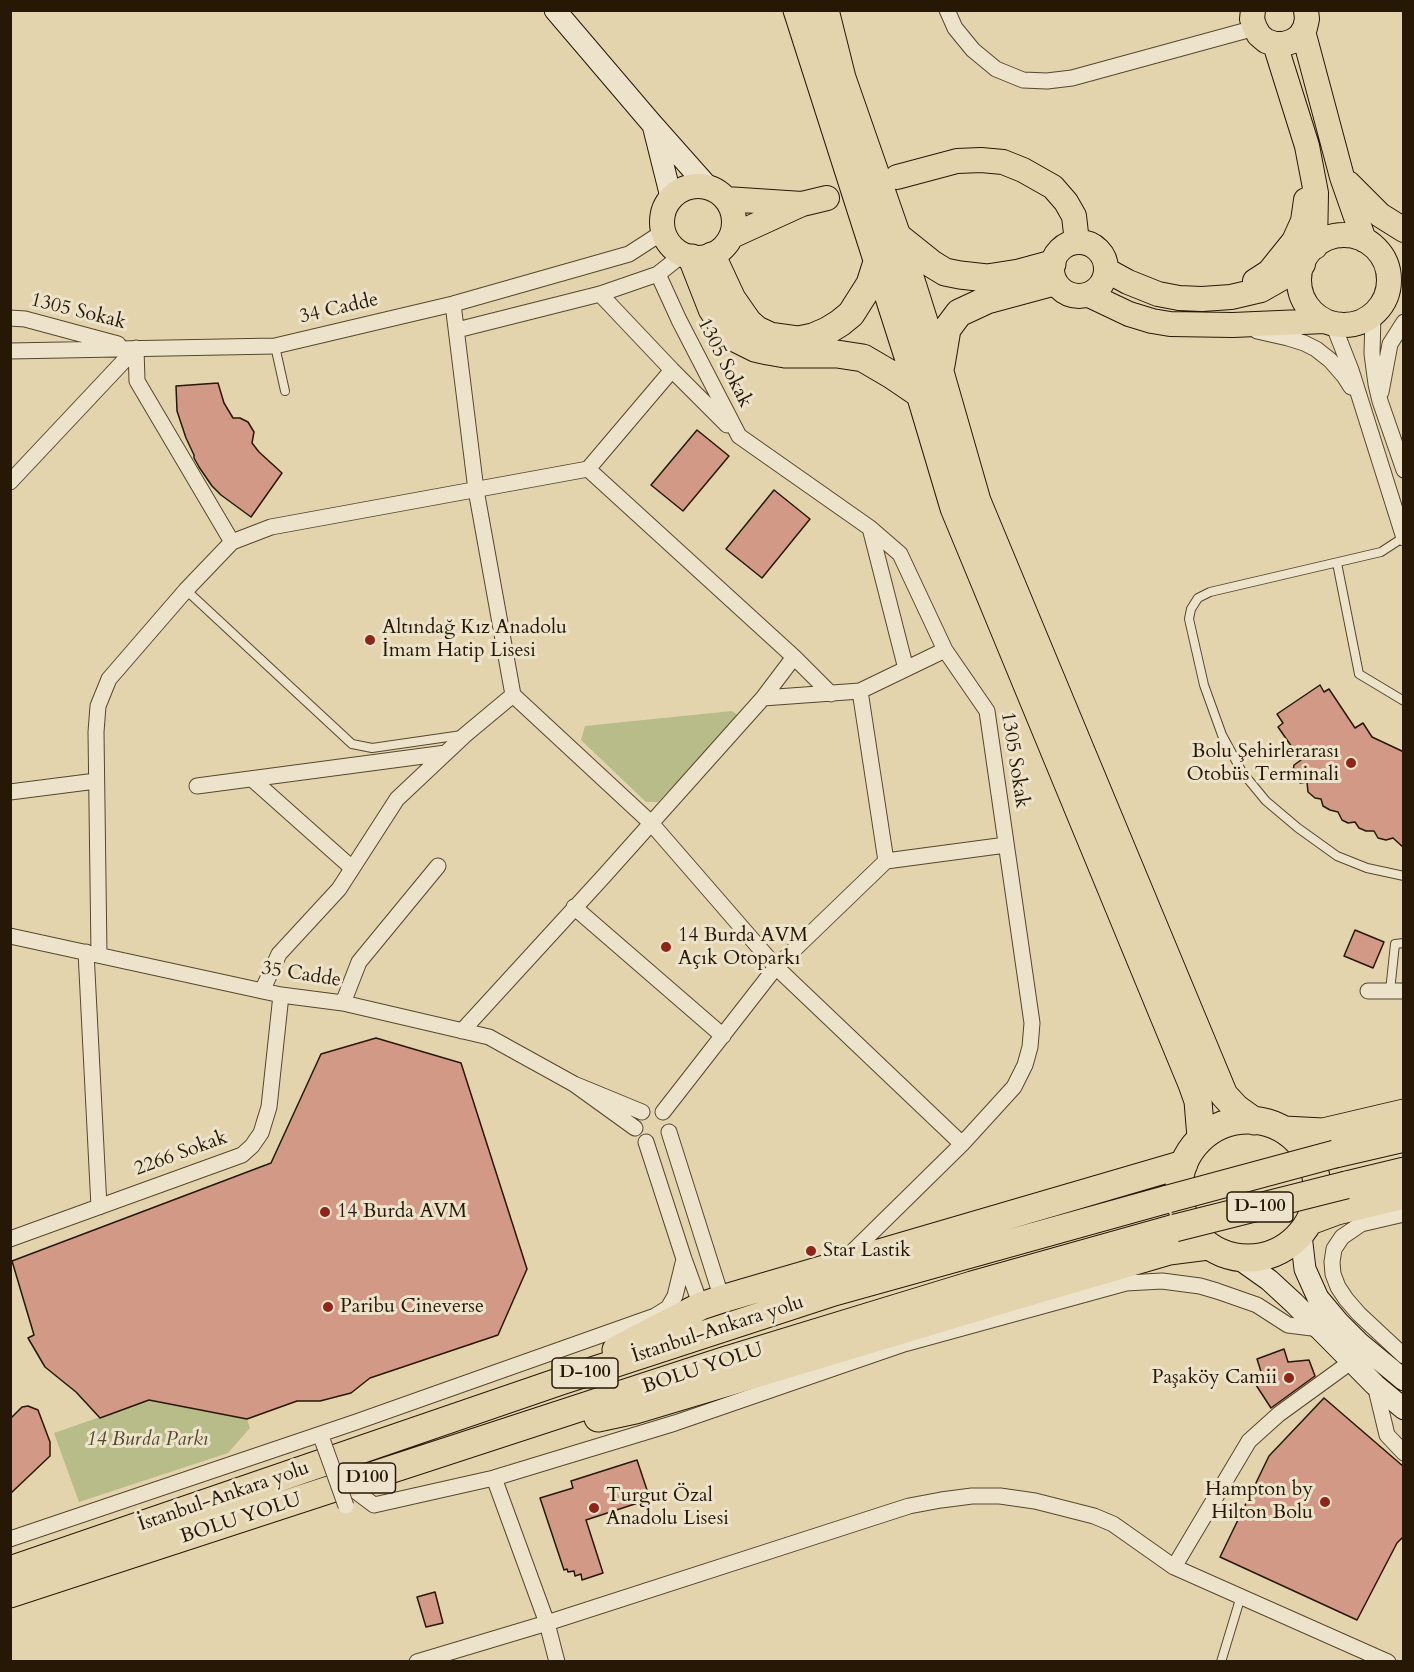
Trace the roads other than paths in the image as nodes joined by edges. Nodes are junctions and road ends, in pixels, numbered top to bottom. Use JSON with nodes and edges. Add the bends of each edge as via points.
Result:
{"nodes":[{"id":1,"x":555,"y":10,"type":"edge"},
{"id":2,"x":797,"y":10,"type":"edge"},
{"id":3,"x":825,"y":10,"type":"edge"},
{"id":4,"x":947,"y":10,"type":"edge"},
{"id":5,"x":1309,"y":16,"type":"edge"},
{"id":6,"x":1254,"y":19,"type":"edge"},
{"id":7,"x":1275,"y":44,"type":"junction"},
{"id":8,"x":653,"y":125,"type":"junction"},
{"id":9,"x":1311,"y":170,"type":"junction"},
{"id":10,"x":897,"y":177,"type":"dead end"},
{"id":11,"x":1342,"y":177,"type":"junction"},
{"id":12,"x":717,"y":193,"type":"junction"},
{"id":13,"x":671,"y":197,"type":"junction"},
{"id":14,"x":827,"y":198,"type":"dead end"},
{"id":15,"x":802,"y":204,"type":"junction"},
{"id":16,"x":1404,"y":230,"type":"edge"},
{"id":17,"x":663,"y":232,"type":"junction"},
{"id":18,"x":732,"y":236,"type":"junction"},
{"id":19,"x":897,"y":236,"type":"junction"},
{"id":20,"x":1077,"y":242,"type":"junction"},
{"id":21,"x":1383,"y":249,"type":"edge"},
{"id":22,"x":1309,"y":255,"type":"junction"},
{"id":23,"x":695,"y":256,"type":"junction"},
{"id":24,"x":877,"y":262,"type":"junction"},
{"id":25,"x":1106,"y":270,"type":"junction"},
{"id":26,"x":1053,"y":273,"type":"junction"},
{"id":27,"x":658,"y":274,"type":"junction"},
{"id":28,"x":600,"y":294,"type":"junction"},
{"id":29,"x":1089,"y":295,"type":"junction"},
{"id":30,"x":1231,"y":297,"type":"junction"},
{"id":31,"x":1388,"y":299,"type":"edge"},
{"id":32,"x":453,"y":304,"type":"junction"},
{"id":33,"x":10,"y":318,"type":"edge"},
{"id":34,"x":1329,"y":322,"type":"junction"},
{"id":35,"x":1404,"y":322,"type":"edge"},
{"id":36,"x":1233,"y":325,"type":"junction"},
{"id":37,"x":457,"y":330,"type":"junction"},
{"id":38,"x":275,"y":346,"type":"junction"},
{"id":39,"x":136,"y":348,"type":"junction"},
{"id":40,"x":10,"y":351,"type":"edge"},
{"id":41,"x":672,"y":370,"type":"junction"},
{"id":42,"x":940,"y":372,"type":"junction"},
{"id":43,"x":285,"y":391,"type":"dead end"},
{"id":44,"x":920,"y":394,"type":"junction"},
{"id":45,"x":1380,"y":401,"type":"junction"},
{"id":46,"x":1361,"y":404,"type":"junction"},
{"id":47,"x":739,"y":436,"type":"junction"},
{"id":48,"x":588,"y":469,"type":"junction"},
{"id":49,"x":1404,"y":470,"type":"edge"},
{"id":50,"x":10,"y":482,"type":"edge"},
{"id":51,"x":476,"y":490,"type":"junction"},
{"id":52,"x":870,"y":528,"type":"junction"},
{"id":53,"x":1403,"y":537,"type":"edge"},
{"id":54,"x":232,"y":542,"type":"junction"},
{"id":55,"x":1337,"y":563,"type":"junction"},
{"id":56,"x":186,"y":590,"type":"junction"},
{"id":57,"x":945,"y":650,"type":"junction"},
{"id":58,"x":794,"y":657,"type":"junction"},
{"id":59,"x":906,"y":669,"type":"junction"},
{"id":60,"x":860,"y":691,"type":"junction"},
{"id":61,"x":831,"y":694,"type":"junction"},
{"id":62,"x":513,"y":695,"type":"junction"},
{"id":63,"x":763,"y":698,"type":"junction"},
{"id":64,"x":1404,"y":701,"type":"edge"},
{"id":65,"x":465,"y":735,"type":"junction"},
{"id":66,"x":446,"y":753,"type":"junction"},
{"id":67,"x":252,"y":779,"type":"junction"},
{"id":68,"x":96,"y":782,"type":"junction"},
{"id":69,"x":197,"y":786,"type":"dead end"},
{"id":70,"x":10,"y":792,"type":"edge"},
{"id":71,"x":651,"y":823,"type":"junction"},
{"id":72,"x":1006,"y":845,"type":"junction"},
{"id":73,"x":886,"y":861,"type":"junction"},
{"id":74,"x":438,"y":866,"type":"dead end"},
{"id":75,"x":352,"y":868,"type":"junction"},
{"id":76,"x":1404,"y":876,"type":"edge"},
{"id":77,"x":574,"y":908,"type":"junction"},
{"id":78,"x":10,"y":936,"type":"edge"},
{"id":79,"x":1404,"y":943,"type":"edge"},
{"id":80,"x":93,"y":953,"type":"junction"},
{"id":81,"x":777,"y":967,"type":"junction"},
{"id":82,"x":262,"y":991,"type":"junction"},
{"id":83,"x":1368,"y":991,"type":"dead end"},
{"id":84,"x":1397,"y":991,"type":"edge"},
{"id":85,"x":281,"y":995,"type":"junction"},
{"id":86,"x":343,"y":1003,"type":"junction"},
{"id":87,"x":462,"y":1031,"type":"junction"},
{"id":88,"x":723,"y":1036,"type":"junction"},
{"id":89,"x":574,"y":1084,"type":"junction"},
{"id":90,"x":642,"y":1112,"type":"junction"},
{"id":91,"x":663,"y":1112,"type":"junction"},
{"id":92,"x":1404,"y":1113,"type":"edge"},
{"id":93,"x":1254,"y":1121,"type":"junction"},
{"id":94,"x":635,"y":1128,"type":"junction"},
{"id":95,"x":1284,"y":1130,"type":"junction"},
{"id":96,"x":669,"y":1132,"type":"junction"},
{"id":97,"x":1201,"y":1138,"type":"junction"},
{"id":98,"x":1404,"y":1138,"type":"edge"},
{"id":99,"x":646,"y":1142,"type":"junction"},
{"id":100,"x":962,"y":1144,"type":"junction"},
{"id":101,"x":1184,"y":1164,"type":"junction"},
{"id":102,"x":1404,"y":1171,"type":"edge"},
{"id":103,"x":1404,"y":1195,"type":"edge"},
{"id":104,"x":99,"y":1207,"type":"junction"},
{"id":105,"x":1404,"y":1214,"type":"edge"},
{"id":106,"x":1306,"y":1228,"type":"junction"},
{"id":107,"x":10,"y":1239,"type":"edge"},
{"id":108,"x":1208,"y":1246,"type":"junction"},
{"id":109,"x":1238,"y":1258,"type":"junction"},
{"id":110,"x":684,"y":1259,"type":"junction"},
{"id":111,"x":841,"y":1263,"type":"junction"},
{"id":112,"x":711,"y":1303,"type":"junction"},
{"id":113,"x":1320,"y":1329,"type":"junction"},
{"id":114,"x":1404,"y":1356,"type":"edge"},
{"id":115,"x":723,"y":1361,"type":"joint"},
{"id":116,"x":1352,"y":1361,"type":"junction"},
{"id":117,"x":1404,"y":1380,"type":"edge"},
{"id":118,"x":561,"y":1381,"type":"junction"},
{"id":119,"x":1375,"y":1386,"type":"junction"},
{"id":120,"x":1404,"y":1409,"type":"edge"},
{"id":121,"x":323,"y":1442,"type":"dead end"},
{"id":122,"x":464,"y":1447,"type":"junction"},
{"id":123,"x":1404,"y":1453,"type":"edge"},
{"id":124,"x":494,"y":1478,"type":"junction"},
{"id":125,"x":346,"y":1495,"type":"junction"},
{"id":126,"x":10,"y":1539,"type":"edge"},
{"id":127,"x":1174,"y":1567,"type":"junction"},
{"id":128,"x":10,"y":1570,"type":"edge"},
{"id":129,"x":10,"y":1594,"type":"edge"},
{"id":130,"x":1241,"y":1596,"type":"junction"},
{"id":131,"x":547,"y":1623,"type":"junction"},
{"id":132,"x":417,"y":1662,"type":"edge"},
{"id":133,"x":557,"y":1662,"type":"edge"},
{"id":134,"x":1221,"y":1662,"type":"edge"},
{"id":135,"x":1388,"y":1662,"type":"edge"}],
"edges":[{"from":1,"to":8,"type":"main road"},
{"from":2,"to":24,"type":"highway"},
{"from":3,"to":19,"type":"highway","via":[[842,78]]},
{"from":4,"to":6,"type":"street","via":[[967,43],[996,69],[1023,80],[1047,81],[1072,78]]},
{"from":5,"to":7,"type":"main road","via":[[1293,41]]},
{"from":5,"to":11,"type":"main road"},
{"from":6,"to":7,"type":"main road","via":[[1259,35]]},
{"from":7,"to":9,"type":"main road"},
{"from":8,"to":12,"type":"main road"},
{"from":8,"to":13,"type":"main road"},
{"from":9,"to":22,"type":"main road","via":[[1316,193]]},
{"from":9,"to":30,"type":"main road","via":[[1303,221],[1294,241],[1269,272]]},
{"from":10,"to":20,"type":"main road","via":[[957,161],[1003,162],[1053,187],[1074,216]]},
{"from":11,"to":16,"type":"main road","via":[[1380,215]]},
{"from":11,"to":21,"type":"main road"},
{"from":12,"to":13,"type":"main road","via":[[699,186],[688,187]]},
{"from":12,"to":15,"type":"main road"},
{"from":12,"to":18,"type":"main road","via":[[731,207]]},
{"from":13,"to":17,"type":"main road","via":[[661,220]]},
{"from":14,"to":15,"type":"main road"},
{"from":15,"to":18,"type":"main road"},
{"from":17,"to":23,"type":"main road","via":[[673,249]]},
{"from":17,"to":32,"type":"street","name":"34 Cadde","via":[[629,254]]},
{"from":18,"to":23,"type":"main road","via":[[721,251]]},
{"from":19,"to":26,"type":"highway","via":[[945,272],[987,278]]},
{"from":19,"to":42,"type":"highway"},
{"from":20,"to":25,"type":"main road","via":[[1101,252]]},
{"from":20,"to":26,"type":"main road","via":[[1060,249]]},
{"from":21,"to":22,"type":"main road","via":[[1354,236],[1339,236],[1324,240]]},
{"from":21,"to":31,"type":"main road","via":[[1390,280]]},
{"from":22,"to":30,"type":"main road","via":[[1267,287]]},
{"from":22,"to":34,"type":"main road","via":[[1300,273],[1300,288],[1313,313]]},
{"from":23,"to":24,"type":"highway","via":[[757,330],[799,340],[827,332],[851,314],[870,284]]},
{"from":23,"to":27,"type":"street"},
{"from":23,"to":44,"type":"highway","via":[[712,309],[734,337],[755,348],[785,354],[863,358]]},
{"from":24,"to":44,"type":"highway"},
{"from":25,"to":29,"type":"main road","via":[[1101,286]]},
{"from":25,"to":30,"type":"main road","via":[[1158,294],[1202,299]]},
{"from":26,"to":29,"type":"main road","via":[[1060,289],[1067,294]]},
{"from":26,"to":42,"type":"highway","via":[[959,312],[947,329]]},
{"from":27,"to":28,"type":"street"},
{"from":27,"to":47,"type":"street","name":"1305 Sokak"},
{"from":28,"to":37,"type":"street"},
{"from":28,"to":41,"type":"street"},
{"from":29,"to":36,"type":"main road","via":[[1152,321]]},
{"from":31,"to":34,"type":"main road","via":[[1369,318],[1355,324]]},
{"from":31,"to":45,"type":"street","via":[[1372,354]]},
{"from":32,"to":37,"type":"street"},
{"from":32,"to":38,"type":"street","name":"34 Cadde"},
{"from":33,"to":39,"type":"street","name":"1305 Sokak"},
{"from":34,"to":36,"type":"main road"},
{"from":34,"to":46,"type":"street","via":[[1345,353]]},
{"from":35,"to":45,"type":"street","via":[[1390,344]]},
{"from":36,"to":46,"type":"street","via":[[1316,349],[1344,376]]},
{"from":37,"to":51,"type":"street"},
{"from":38,"to":39,"type":"street","name":"34 Cadde"},
{"from":38,"to":43,"type":"lane"},
{"from":39,"to":40,"type":"street","name":"34 Cadde"},
{"from":39,"to":50,"type":"street"},
{"from":39,"to":54,"type":"street","via":[[137,381]]},
{"from":41,"to":47,"type":"street"},
{"from":41,"to":48,"type":"street"},
{"from":42,"to":93,"type":"highway","via":[[977,501],[1219,1084],[1236,1108]]},
{"from":44,"to":97,"type":"highway","via":[[954,508],[1192,1084],[1198,1101]]},
{"from":45,"to":49,"type":"street"},
{"from":46,"to":53,"type":"street"},
{"from":47,"to":52,"type":"street","name":"1305 Sokak"},
{"from":48,"to":51,"type":"street"},
{"from":48,"to":58,"type":"street"},
{"from":51,"to":54,"type":"street","via":[[271,527]]},
{"from":51,"to":62,"type":"street"},
{"from":52,"to":57,"type":"street","name":"1305 Sokak","via":[[900,554]]},
{"from":52,"to":59,"type":"street"},
{"from":53,"to":55,"type":"lane","via":[[1381,552]]},
{"from":54,"to":56,"type":"street"},
{"from":55,"to":64,"type":"lane","via":[[1359,674]]},
{"from":55,"to":76,"type":"lane","via":[[1210,592],[1198,598],[1188,619],[1204,686],[1222,735],[1242,772],[1266,801],[1337,856]]},
{"from":56,"to":65,"type":"lane","via":[[352,744],[372,748]]},
{"from":56,"to":68,"type":"street","via":[[109,679],[98,706]]},
{"from":57,"to":59,"type":"street"},
{"from":57,"to":72,"type":"street","name":"1305 Sokak","via":[[987,711]]},
{"from":58,"to":61,"type":"street"},
{"from":58,"to":63,"type":"street"},
{"from":59,"to":60,"type":"street"},
{"from":60,"to":61,"type":"street"},
{"from":60,"to":73,"type":"street"},
{"from":61,"to":63,"type":"street"},
{"from":62,"to":65,"type":"street"},
{"from":62,"to":71,"type":"street"},
{"from":63,"to":71,"type":"street"},
{"from":65,"to":66,"type":"street"},
{"from":66,"to":67,"type":"street"},
{"from":66,"to":75,"type":"street","via":[[398,799]]},
{"from":67,"to":69,"type":"street"},
{"from":67,"to":75,"type":"street"},
{"from":68,"to":70,"type":"street"},
{"from":68,"to":80,"type":"street"},
{"from":71,"to":77,"type":"street"},
{"from":71,"to":81,"type":"street"},
{"from":72,"to":73,"type":"street"},
{"from":72,"to":100,"type":"street","name":"1305 Sokak","via":[[1032,1023],[1030,1047],[1014,1086]]},
{"from":73,"to":81,"type":"street"},
{"from":74,"to":86,"type":"street","via":[[359,962]]},
{"from":75,"to":82,"type":"street","via":[[339,888],[279,954]]},
{"from":77,"to":87,"type":"street"},
{"from":77,"to":88,"type":"street"},
{"from":78,"to":80,"type":"street","name":"35 Cadde"},
{"from":79,"to":84,"type":"lane","via":[[1395,944]]},
{"from":80,"to":82,"type":"street","name":"35 Cadde"},
{"from":80,"to":104,"type":"street"},
{"from":81,"to":88,"type":"street"},
{"from":81,"to":100,"type":"street"},
{"from":82,"to":85,"type":"street","name":"35 Cadde"},
{"from":83,"to":84,"type":"street"},
{"from":85,"to":86,"type":"street","name":"35 Cadde"},
{"from":85,"to":104,"type":"street","name":"2266 Sokak","via":[[269,1107],[261,1133],[252,1146],[242,1155]]},
{"from":86,"to":87,"type":"street","name":"35 Cadde"},
{"from":87,"to":89,"type":"street","name":"35 Cadde","via":[[489,1037]]},
{"from":88,"to":91,"type":"street"},
{"from":89,"to":90,"type":"street"},
{"from":89,"to":94,"type":"street"},
{"from":90,"to":91,"type":"street","via":[[653,1108]]},
{"from":90,"to":94,"type":"street"},
{"from":91,"to":96,"type":"street","via":[[669,1121]]},
{"from":92,"to":95,"type":"highway","via":[[1323,1132]]},
{"from":93,"to":95,"type":"highway"},
{"from":93,"to":97,"type":"highway","via":[[1222,1125]]},
{"from":94,"to":99,"type":"street","via":[[638,1137]]},
{"from":95,"to":106,"type":"highway","via":[[1298,1141],[1315,1171],[1316,1205]]},
{"from":96,"to":99,"type":"street","via":[[662,1141]]},
{"from":96,"to":112,"type":"street"},
{"from":97,"to":101,"type":"highway"},
{"from":98,"to":118,"type":"highway","name":"İstanbul-Ankara yolu","number":"D-100","bridge":true,"via":[[834,1292]]},
{"from":99,"to":110,"type":"street"},
{"from":100,"to":111,"type":"street","name":"1305 Sokak"},
{"from":101,"to":108,"type":"highway","via":[[1179,1200],[1194,1233]]},
{"from":101,"to":111,"type":"highway"},
{"from":102,"to":115,"type":"highway","name":"BOLU YOLU","number":"D-100","bridge":true,"via":[[1175,1228]]},
{"from":103,"to":106,"type":"highway","via":[[1337,1211]]},
{"from":104,"to":107,"type":"street","name":"2266 Sokak"},
{"from":105,"to":114,"type":"street","via":[[1361,1224],[1342,1236],[1332,1262],[1333,1274],[1346,1299]]},
{"from":106,"to":109,"type":"highway","via":[[1288,1246],[1272,1254]]},
{"from":106,"to":117,"type":"main road","via":[[1305,1269],[1318,1298],[1358,1342]]},
{"from":108,"to":109,"type":"highway"},
{"from":108,"to":122,"type":"highway","via":[[1169,1251],[635,1410]]},
{"from":109,"to":113,"type":"main road","via":[[1269,1280]]},
{"from":110,"to":112,"type":"street"},
{"from":110,"to":126,"type":"street","via":[[675,1296],[668,1308],[654,1316]]},
{"from":111,"to":112,"type":"highway"},
{"from":112,"to":118,"type":"highway","via":[[637,1338]]},
{"from":113,"to":116,"type":"main road"},
{"from":113,"to":124,"type":"street","via":[[1288,1325],[1257,1305],[1200,1286],[1162,1281],[1126,1283],[904,1344],[675,1423]]},
{"from":115,"to":122,"type":"highway","name":"BOLU YOLU","number":"D100"},
{"from":116,"to":119,"type":"main road"},
{"from":116,"to":127,"type":"street","via":[[1279,1413],[1249,1441]]},
{"from":118,"to":128,"type":"highway","name":"İstanbul-Ankara yolu","number":"D-100"},
{"from":119,"to":120,"type":"main road"},
{"from":119,"to":123,"type":"street","via":[[1387,1435]]},
{"from":121,"to":125,"type":"street","bridge":true},
{"from":122,"to":125,"type":"highway","name":"BOLU YOLU","number":"D100"},
{"from":124,"to":125,"type":"street","via":[[374,1505]]},
{"from":124,"to":131,"type":"street"},
{"from":125,"to":129,"type":"highway","name":"BOLU YOLU","number":"D100"},
{"from":127,"to":130,"type":"street"},
{"from":127,"to":131,"type":"street","via":[[1113,1524],[1094,1516],[1035,1501],[972,1496],[909,1506]]},
{"from":130,"to":134,"type":"lane"},
{"from":130,"to":135,"type":"street"},
{"from":131,"to":132,"type":"street"},
{"from":131,"to":133,"type":"street"}]}
